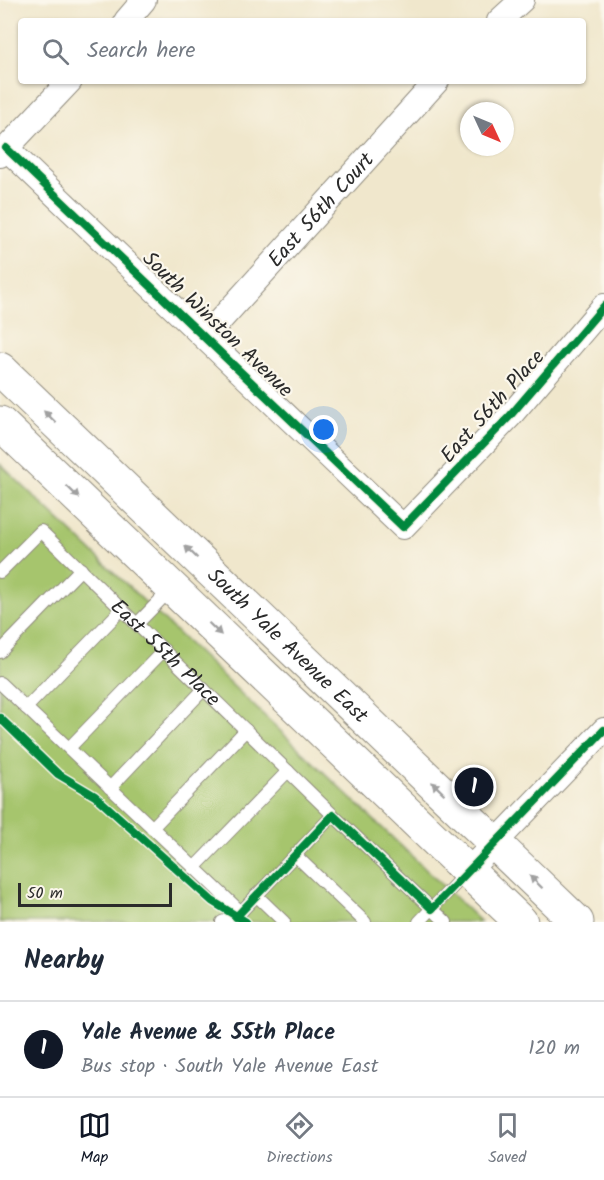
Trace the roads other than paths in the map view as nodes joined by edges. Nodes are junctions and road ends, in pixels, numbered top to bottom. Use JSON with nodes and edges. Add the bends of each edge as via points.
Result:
{"nodes":[{"id":1,"x":144,"y":0,"type":"edge"},
{"id":2,"x":522,"y":0,"type":"edge"},
{"id":3,"x":129,"y":18,"type":"edge"},
{"id":4,"x":502,"y":18,"type":"edge"},
{"id":5,"x":67,"y":84,"type":"edge"},
{"id":6,"x":433,"y":84,"type":"edge"},
{"id":7,"x":3,"y":151,"type":"edge"},
{"id":8,"x":604,"y":306,"type":"edge"},
{"id":9,"x":205,"y":337,"type":"junction"},
{"id":10,"x":0,"y":369,"type":"edge"},
{"id":11,"x":0,"y":423,"type":"edge"},
{"id":12,"x":403,"y":527,"type":"joint"},
{"id":13,"x":81,"y":569,"type":"junction"},
{"id":14,"x":0,"y":573,"type":"edge"},
{"id":15,"x":172,"y":588,"type":"junction"},
{"id":16,"x":122,"y":609,"type":"junction"},
{"id":17,"x":137,"y":624,"type":"junction"},
{"id":18,"x":164,"y":650,"type":"junction"},
{"id":19,"x":0,"y":652,"type":"edge"},
{"id":20,"x":0,"y":683,"type":"edge"},
{"id":21,"x":204,"y":689,"type":"junction"},
{"id":22,"x":26,"y":708,"type":"junction"},
{"id":23,"x":246,"y":730,"type":"junction"},
{"id":24,"x":604,"y":730,"type":"edge"},
{"id":25,"x":69,"y":748,"type":"junction"},
{"id":26,"x":288,"y":771,"type":"junction"},
{"id":27,"x":110,"y":788,"type":"junction"},
{"id":28,"x":333,"y":815,"type":"junction"},
{"id":29,"x":152,"y":828,"type":"junction"},
{"id":30,"x":495,"y":843,"type":"junction"},
{"id":31,"x":295,"y":855,"type":"junction"},
{"id":32,"x":194,"y":868,"type":"junction"},
{"id":33,"x":468,"y":871,"type":"junction"},
{"id":34,"x":256,"y":895,"type":"junction"},
{"id":35,"x":432,"y":909,"type":"junction"},
{"id":36,"x":241,"y":912,"type":"junction"},
{"id":37,"x":222,"y":922,"type":"edge"},
{"id":38,"x":285,"y":922,"type":"edge"},
{"id":39,"x":365,"y":922,"type":"edge"},
{"id":40,"x":419,"y":922,"type":"edge"},
{"id":41,"x":446,"y":922,"type":"edge"},
{"id":42,"x":521,"y":922,"type":"edge"},
{"id":43,"x":577,"y":922,"type":"edge"}],
"edges":[{"from":1,"to":3,"type":"street"},
{"from":2,"to":4,"type":"street"},
{"from":5,"to":7,"type":"street"},
{"from":6,"to":9,"type":"street","name":"East 56th Court"},
{"from":7,"to":9,"type":"street","name":"South Winston Avenue"},
{"from":8,"to":12,"type":"street","name":"East 56th Place","via":[[509,417]]},
{"from":9,"to":12,"type":"street","name":"South Winston Avenue"},
{"from":30,"to":10,"type":"main road","name":"South Yale Avenue East","one_way":true},
{"from":11,"to":15,"type":"main road","name":"South Yale Avenue East","one_way":true},
{"from":13,"to":14,"type":"lane","name":"East 55th Place","via":[[41,531]]},
{"from":13,"to":16,"type":"lane","name":"East 55th Place"},
{"from":13,"to":19,"type":"lane"},
{"from":15,"to":17,"type":"lane"},
{"from":15,"to":33,"type":"main road","name":"South Yale Avenue East","one_way":true},
{"from":16,"to":17,"type":"lane","name":"East 55th Place"},
{"from":16,"to":22,"type":"lane"},
{"from":17,"to":18,"type":"lane","name":"East 55th Place"},
{"from":18,"to":21,"type":"lane","name":"East 55th Place"},
{"from":18,"to":25,"type":"lane"},
{"from":20,"to":22,"type":"lane"},
{"from":21,"to":23,"type":"lane","name":"East 55th Place"},
{"from":21,"to":27,"type":"lane"},
{"from":22,"to":25,"type":"lane"},
{"from":23,"to":26,"type":"lane","name":"East 55th Place"},
{"from":23,"to":29,"type":"lane"},
{"from":24,"to":30,"type":"street"},
{"from":25,"to":27,"type":"lane"},
{"from":26,"to":28,"type":"lane","name":"East 55th Place"},
{"from":26,"to":32,"type":"lane"},
{"from":27,"to":29,"type":"lane"},
{"from":28,"to":31,"type":"lane"},
{"from":28,"to":35,"type":"lane","name":"East 55th Place"},
{"from":29,"to":32,"type":"lane"},
{"from":30,"to":33,"type":"street"},
{"from":43,"to":30,"type":"main road","name":"South Yale Avenue East","one_way":true},
{"from":31,"to":34,"type":"lane"},
{"from":31,"to":39,"type":"lane"},
{"from":32,"to":36,"type":"lane"},
{"from":33,"to":35,"type":"lane"},
{"from":33,"to":42,"type":"main road","name":"South Yale Avenue East"},
{"from":34,"to":36,"type":"lane"},
{"from":34,"to":38,"type":"lane"},
{"from":35,"to":40,"type":"lane"},
{"from":35,"to":41,"type":"lane","name":"East 55th Place"},
{"from":36,"to":37,"type":"lane"}]}
